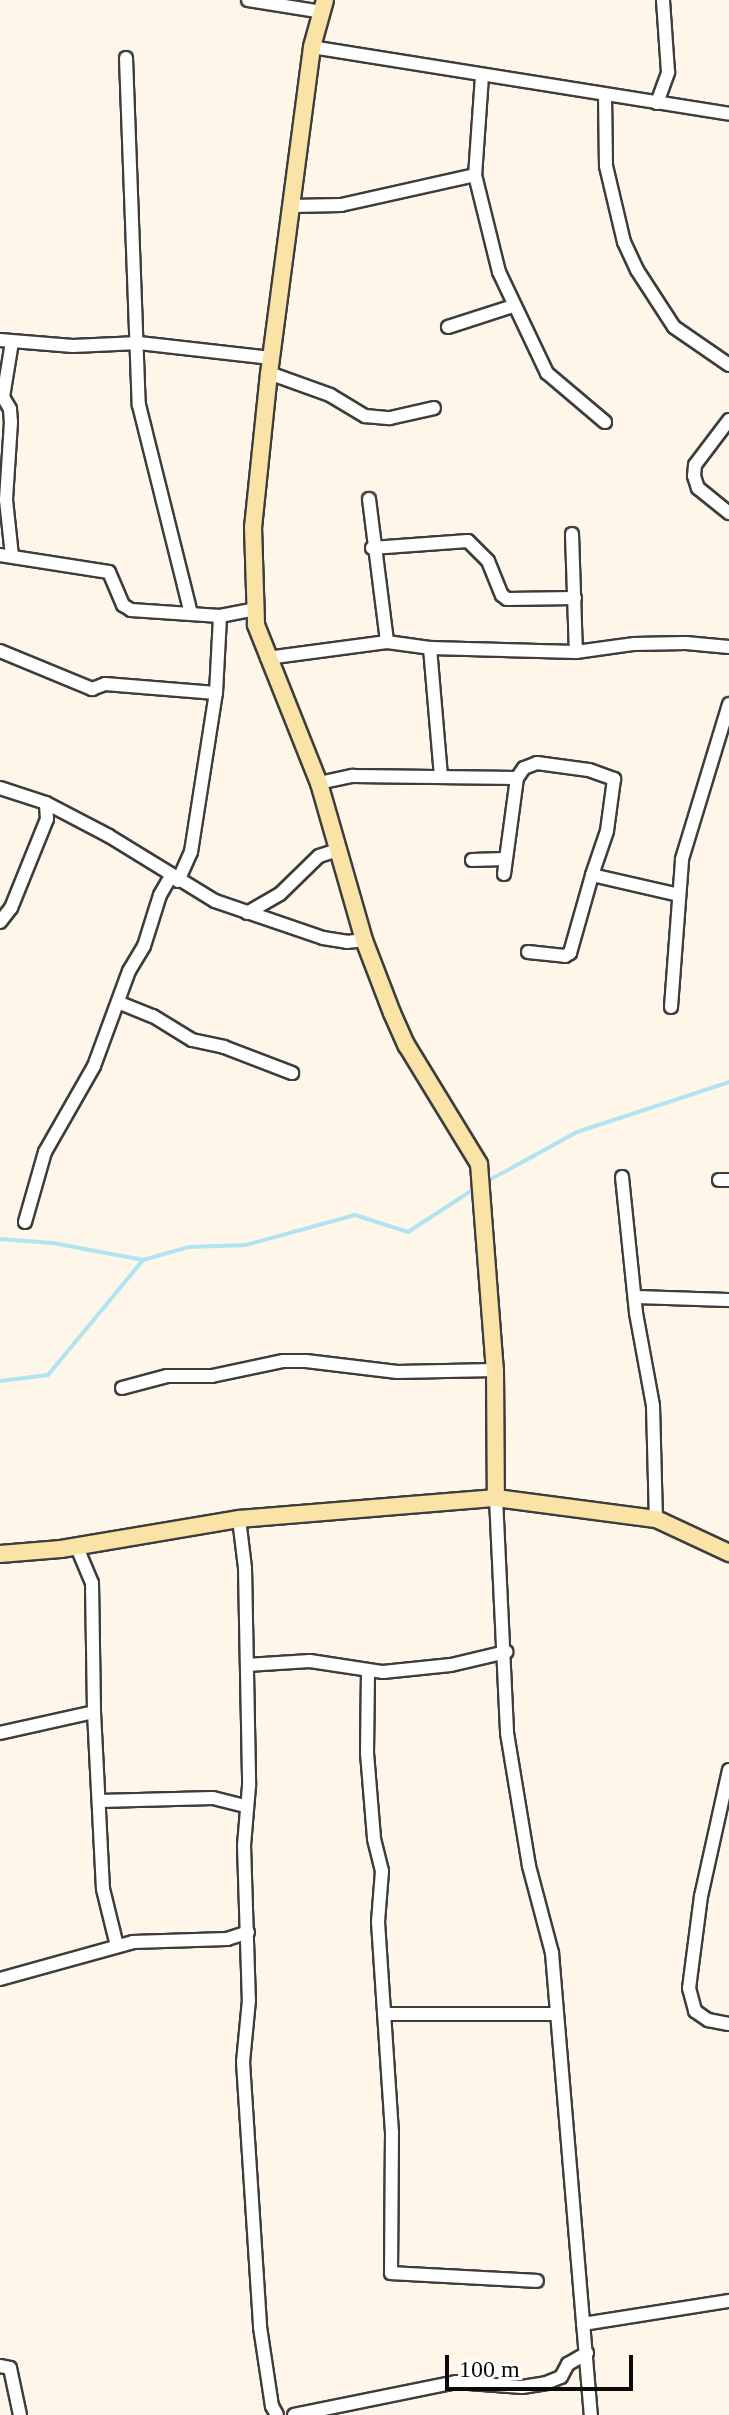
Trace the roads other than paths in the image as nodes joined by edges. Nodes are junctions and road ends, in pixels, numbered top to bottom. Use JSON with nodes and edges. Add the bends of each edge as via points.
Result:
{"nodes":[{"id":1,"x":248,"y":0,"type":"edge"},
{"id":2,"x":663,"y":0,"type":"edge"},
{"id":3,"x":323,"y":6,"type":"edge"},
{"id":4,"x":312,"y":47,"type":"junction"},
{"id":5,"x":126,"y":58,"type":"dead end"},
{"id":6,"x":482,"y":76,"type":"junction"},
{"id":7,"x":605,"y":95,"type":"junction"},
{"id":8,"x":657,"y":103,"type":"junction"},
{"id":9,"x":729,"y":114,"type":"edge"},
{"id":10,"x":475,"y":175,"type":"junction"},
{"id":11,"x":292,"y":206,"type":"junction"},
{"id":12,"x":513,"y":306,"type":"junction"},
{"id":13,"x":448,"y":327,"type":"dead end"},
{"id":14,"x":6,"y":341,"type":"edge"},
{"id":15,"x":135,"y":343,"type":"junction"},
{"id":16,"x":729,"y":365,"type":"edge"},
{"id":17,"x":270,"y":366,"type":"junction"},
{"id":18,"x":434,"y":408,"type":"dead end"},
{"id":19,"x":729,"y":420,"type":"edge"},
{"id":20,"x":605,"y":422,"type":"dead end"},
{"id":21,"x":369,"y":499,"type":"dead end"},
{"id":22,"x":729,"y":513,"type":"edge"},
{"id":23,"x":572,"y":534,"type":"dead end"},
{"id":24,"x":372,"y":548,"type":"junction"},
{"id":25,"x":6,"y":555,"type":"edge"},
{"id":26,"x":575,"y":598,"type":"junction"},
{"id":27,"x":255,"y":609,"type":"junction"},
{"id":28,"x":191,"y":614,"type":"junction"},
{"id":29,"x":220,"y":616,"type":"junction"},
{"id":30,"x":387,"y":642,"type":"junction"},
{"id":31,"x":430,"y":648,"type":"junction"},
{"id":32,"x":729,"y":648,"type":"edge"},
{"id":33,"x":0,"y":651,"type":"edge"},
{"id":34,"x":576,"y":652,"type":"junction"},
{"id":35,"x":267,"y":658,"type":"junction"},
{"id":36,"x":216,"y":693,"type":"junction"},
{"id":37,"x":729,"y":704,"type":"edge"},
{"id":38,"x":441,"y":777,"type":"junction"},
{"id":39,"x":517,"y":778,"type":"junction"},
{"id":40,"x":319,"y":783,"type":"junction"},
{"id":41,"x":0,"y":788,"type":"edge"},
{"id":42,"x":46,"y":803,"type":"junction"},
{"id":43,"x":61,"y":812,"type":"junction"},
{"id":44,"x":47,"y":819,"type":"junction"},
{"id":45,"x":340,"y":849,"type":"junction"},
{"id":46,"x":504,"y":859,"type":"junction"},
{"id":47,"x":472,"y":860,"type":"dead end"},
{"id":48,"x":504,"y":874,"type":"dead end"},
{"id":49,"x":592,"y":875,"type":"junction"},
{"id":50,"x":174,"y":878,"type":"junction"},
{"id":51,"x":679,"y":895,"type":"junction"},
{"id":52,"x":247,"y":913,"type":"junction"},
{"id":53,"x":0,"y":922,"type":"edge"},
{"id":54,"x":364,"y":940,"type":"junction"},
{"id":55,"x":528,"y":952,"type":"dead end"},
{"id":56,"x":120,"y":1003,"type":"junction"},
{"id":57,"x":671,"y":1007,"type":"dead end"},
{"id":58,"x":292,"y":1073,"type":"dead end"},
{"id":59,"x":622,"y":1177,"type":"dead end"},
{"id":60,"x":25,"y":1222,"type":"dead end"},
{"id":61,"x":635,"y":1297,"type":"junction"},
{"id":62,"x":729,"y":1300,"type":"edge"},
{"id":63,"x":495,"y":1370,"type":"junction"},
{"id":64,"x":122,"y":1388,"type":"dead end"},
{"id":65,"x":496,"y":1498,"type":"junction"},
{"id":66,"x":239,"y":1519,"type":"junction"},
{"id":67,"x":656,"y":1519,"type":"junction"},
{"id":68,"x":76,"y":1545,"type":"junction"},
{"id":69,"x":729,"y":1553,"type":"edge"},
{"id":70,"x":0,"y":1554,"type":"edge"},
{"id":71,"x":506,"y":1652,"type":"junction"},
{"id":72,"x":247,"y":1665,"type":"junction"},
{"id":73,"x":368,"y":1671,"type":"junction"},
{"id":74,"x":94,"y":1712,"type":"junction"},
{"id":75,"x":0,"y":1733,"type":"edge"},
{"id":76,"x":729,"y":1770,"type":"edge"},
{"id":77,"x":100,"y":1801,"type":"junction"},
{"id":78,"x":246,"y":1806,"type":"junction"},
{"id":79,"x":248,"y":1932,"type":"junction"},
{"id":80,"x":117,"y":1946,"type":"junction"},
{"id":81,"x":0,"y":1979,"type":"edge"},
{"id":82,"x":384,"y":2014,"type":"junction"},
{"id":83,"x":557,"y":2014,"type":"junction"},
{"id":84,"x":729,"y":2024,"type":"edge"},
{"id":85,"x":537,"y":2281,"type":"dead end"},
{"id":86,"x":729,"y":2301,"type":"edge"},
{"id":87,"x":583,"y":2324,"type":"junction"},
{"id":88,"x":587,"y":2353,"type":"junction"},
{"id":89,"x":0,"y":2366,"type":"edge"},
{"id":90,"x":20,"y":2415,"type":"edge"},
{"id":91,"x":277,"y":2415,"type":"edge"},
{"id":92,"x":294,"y":2415,"type":"edge"},
{"id":93,"x":591,"y":2415,"type":"edge"}],
"edges":[{"from":1,"to":3,"type":"street"},
{"from":2,"to":8,"type":"street","via":[[668,72]]},
{"from":3,"to":4,"type":"street"},
{"from":4,"to":6,"type":"street"},
{"from":4,"to":11,"type":"street"},
{"from":5,"to":15,"type":"street"},
{"from":6,"to":7,"type":"street"},
{"from":6,"to":10,"type":"street"},
{"from":7,"to":8,"type":"street"},
{"from":7,"to":16,"type":"street","via":[[608,177],[624,242],[674,327]]},
{"from":8,"to":9,"type":"street"},
{"from":10,"to":11,"type":"street","via":[[341,205]]},
{"from":10,"to":12,"type":"street","via":[[487,234]]},
{"from":11,"to":17,"type":"street"},
{"from":12,"to":13,"type":"street"},
{"from":12,"to":20,"type":"street","via":[[547,373]]},
{"from":14,"to":15,"type":"street"},
{"from":14,"to":25,"type":"street","via":[[3,397],[11,422]]},
{"from":15,"to":17,"type":"street"},
{"from":15,"to":28,"type":"street","via":[[139,405]]},
{"from":17,"to":18,"type":"street","via":[[365,416],[390,418]]},
{"from":17,"to":27,"type":"street","via":[[253,527]]},
{"from":19,"to":22,"type":"street","via":[[695,465],[694,476],[698,488]]},
{"from":21,"to":24,"type":"street"},
{"from":23,"to":26,"type":"street"},
{"from":24,"to":26,"type":"street","via":[[468,541],[488,561],[507,599]]},
{"from":24,"to":30,"type":"street"},
{"from":25,"to":28,"type":"street","via":[[109,572],[126,608]]},
{"from":26,"to":34,"type":"street"},
{"from":27,"to":29,"type":"street"},
{"from":27,"to":35,"type":"street"},
{"from":28,"to":29,"type":"street"},
{"from":29,"to":36,"type":"street"},
{"from":30,"to":31,"type":"street"},
{"from":30,"to":35,"type":"street"},
{"from":31,"to":34,"type":"street"},
{"from":31,"to":38,"type":"street"},
{"from":32,"to":34,"type":"street","via":[[634,644]]},
{"from":33,"to":36,"type":"street","via":[[92,689],[105,684]]},
{"from":35,"to":40,"type":"street"},
{"from":36,"to":50,"type":"street","via":[[191,852]]},
{"from":37,"to":51,"type":"street","via":[[682,859]]},
{"from":38,"to":39,"type":"street"},
{"from":38,"to":40,"type":"street","via":[[353,776]]},
{"from":39,"to":46,"type":"street"},
{"from":39,"to":49,"type":"street","via":[[537,763],[614,779],[607,831]]},
{"from":40,"to":45,"type":"street"},
{"from":41,"to":42,"type":"street"},
{"from":42,"to":43,"type":"street"},
{"from":42,"to":44,"type":"street"},
{"from":43,"to":44,"type":"street"},
{"from":43,"to":50,"type":"street"},
{"from":44,"to":53,"type":"street","via":[[11,908]]},
{"from":45,"to":52,"type":"street","via":[[319,856],[280,894]]},
{"from":45,"to":54,"type":"street"},
{"from":46,"to":47,"type":"street"},
{"from":46,"to":48,"type":"street"},
{"from":49,"to":51,"type":"street"},
{"from":49,"to":55,"type":"street","via":[[570,953]]},
{"from":50,"to":52,"type":"street"},
{"from":50,"to":56,"type":"street","via":[[160,895]]},
{"from":51,"to":57,"type":"street"},
{"from":52,"to":54,"type":"street","via":[[323,938]]},
{"from":54,"to":63,"type":"street","via":[[407,1046],[479,1164]]},
{"from":56,"to":58,"type":"street","via":[[192,1040]]},
{"from":56,"to":60,"type":"street","via":[[94,1066],[45,1152]]},
{"from":59,"to":61,"type":"street"},
{"from":61,"to":62,"type":"street"},
{"from":61,"to":67,"type":"street","via":[[653,1406]]},
{"from":63,"to":64,"type":"street","via":[[397,1372],[283,1361],[212,1376],[167,1376]]},
{"from":63,"to":65,"type":"street"},
{"from":65,"to":66,"type":"street"},
{"from":65,"to":67,"type":"street"},
{"from":65,"to":71,"type":"street"},
{"from":66,"to":68,"type":"street"},
{"from":66,"to":72,"type":"street"},
{"from":67,"to":69,"type":"street"},
{"from":68,"to":70,"type":"street"},
{"from":68,"to":74,"type":"street","via":[[92,1583]]},
{"from":71,"to":73,"type":"street","via":[[451,1665]]},
{"from":71,"to":83,"type":"street","via":[[507,1733],[529,1866],[552,1953]]},
{"from":72,"to":73,"type":"street","via":[[310,1661]]},
{"from":72,"to":78,"type":"street"},
{"from":73,"to":82,"type":"street","via":[[367,1753],[382,1871],[378,1922]]},
{"from":74,"to":75,"type":"street"},
{"from":74,"to":77,"type":"street"},
{"from":76,"to":84,"type":"street","via":[[705,1871],[689,1988],[695,2011]]},
{"from":77,"to":78,"type":"street","via":[[213,1798]]},
{"from":77,"to":80,"type":"street","via":[[103,1889]]},
{"from":78,"to":79,"type":"street"},
{"from":79,"to":80,"type":"street","via":[[227,1939]]},
{"from":79,"to":91,"type":"street","via":[[243,2062],[260,2327]]},
{"from":80,"to":81,"type":"street"},
{"from":82,"to":83,"type":"street"},
{"from":82,"to":85,"type":"street","via":[[392,2146],[391,2273]]},
{"from":83,"to":87,"type":"street"},
{"from":86,"to":87,"type":"street"},
{"from":87,"to":88,"type":"street"},
{"from":88,"to":92,"type":"street","via":[[568,2364],[561,2377],[546,2383],[522,2387],[456,2382]]},
{"from":88,"to":93,"type":"street"},
{"from":89,"to":90,"type":"street","via":[[10,2368]]}]}
